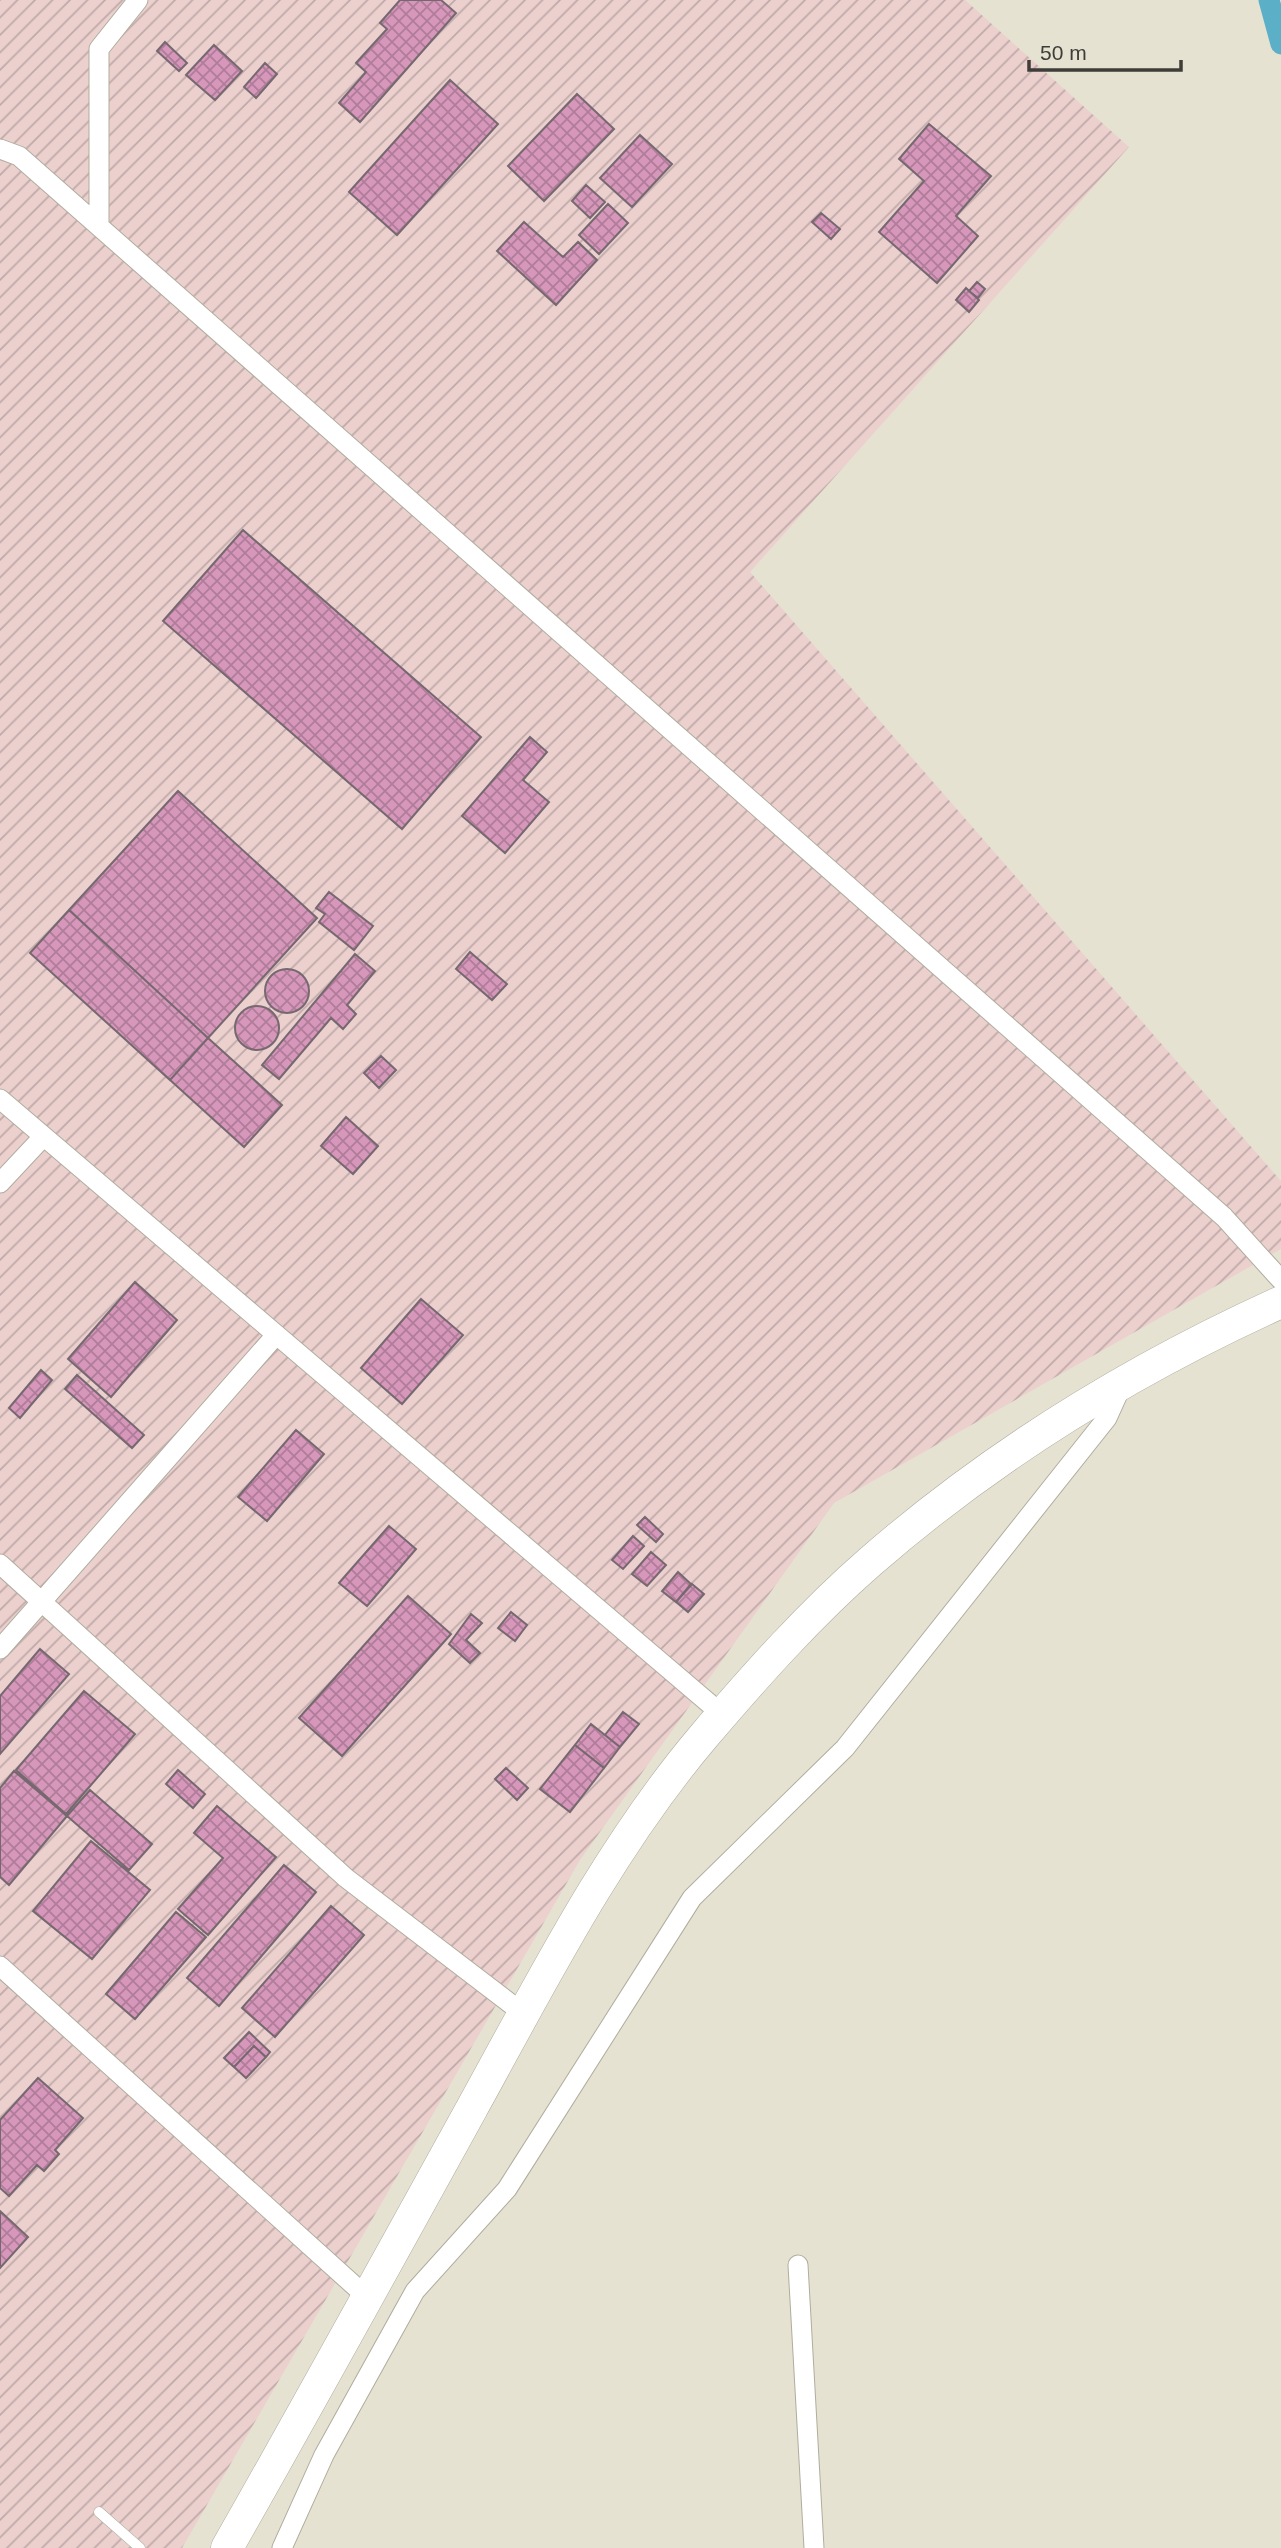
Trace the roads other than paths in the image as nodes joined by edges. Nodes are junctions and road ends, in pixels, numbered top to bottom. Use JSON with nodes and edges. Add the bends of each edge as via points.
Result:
{"nodes":[{"id":1,"x":138,"y":0,"type":"edge"},
{"id":2,"x":0,"y":149,"type":"edge"},
{"id":3,"x":99,"y":226,"type":"junction"},
{"id":4,"x":0,"y":1099,"type":"edge"},
{"id":5,"x":43,"y":1137,"type":"junction"},
{"id":6,"x":0,"y":1183,"type":"edge"},
{"id":7,"x":1281,"y":1280,"type":"edge"},
{"id":8,"x":1281,"y":1302,"type":"edge"},
{"id":9,"x":276,"y":1335,"type":"junction"},
{"id":10,"x":1124,"y":1381,"type":"junction"},
{"id":11,"x":0,"y":1564,"type":"edge"},
{"id":12,"x":41,"y":1602,"type":"junction"},
{"id":13,"x":0,"y":1649,"type":"edge"},
{"id":14,"x":724,"y":1716,"type":"junction"},
{"id":15,"x":0,"y":1966,"type":"edge"},
{"id":16,"x":524,"y":2014,"type":"junction"},
{"id":17,"x":798,"y":2265,"type":"dead end"},
{"id":18,"x":368,"y":2298,"type":"junction"},
{"id":19,"x":99,"y":2512,"type":"dead end"},
{"id":20,"x":139,"y":2548,"type":"edge"},
{"id":21,"x":227,"y":2548,"type":"edge"},
{"id":22,"x":282,"y":2548,"type":"edge"},
{"id":23,"x":814,"y":2548,"type":"edge"}],
"edges":[{"from":1,"to":3,"type":"street","via":[[99,49]]},
{"from":2,"to":3,"type":"street","via":[[19,156]]},
{"from":3,"to":7,"type":"street","via":[[1213,1208]]},
{"from":4,"to":5,"type":"street"},
{"from":5,"to":6,"type":"street"},
{"from":5,"to":9,"type":"street"},
{"from":8,"to":10,"type":"main road"},
{"from":9,"to":12,"type":"street"},
{"from":9,"to":14,"type":"street"},
{"from":10,"to":14,"type":"main road","via":[[1028,1440],[869,1562]]},
{"from":10,"to":22,"type":"street","via":[[1107,1418],[845,1748],[692,1898],[507,2189],[415,2291],[324,2455]]},
{"from":11,"to":12,"type":"street"},
{"from":12,"to":13,"type":"street"},
{"from":12,"to":16,"type":"street","via":[[346,1878]]},
{"from":14,"to":16,"type":"main road","via":[[653,1802],[584,1906]]},
{"from":15,"to":18,"type":"street"},
{"from":16,"to":18,"type":"main road"},
{"from":17,"to":23,"type":"street"},
{"from":18,"to":21,"type":"main road"},
{"from":19,"to":20,"type":"lane"}]}
